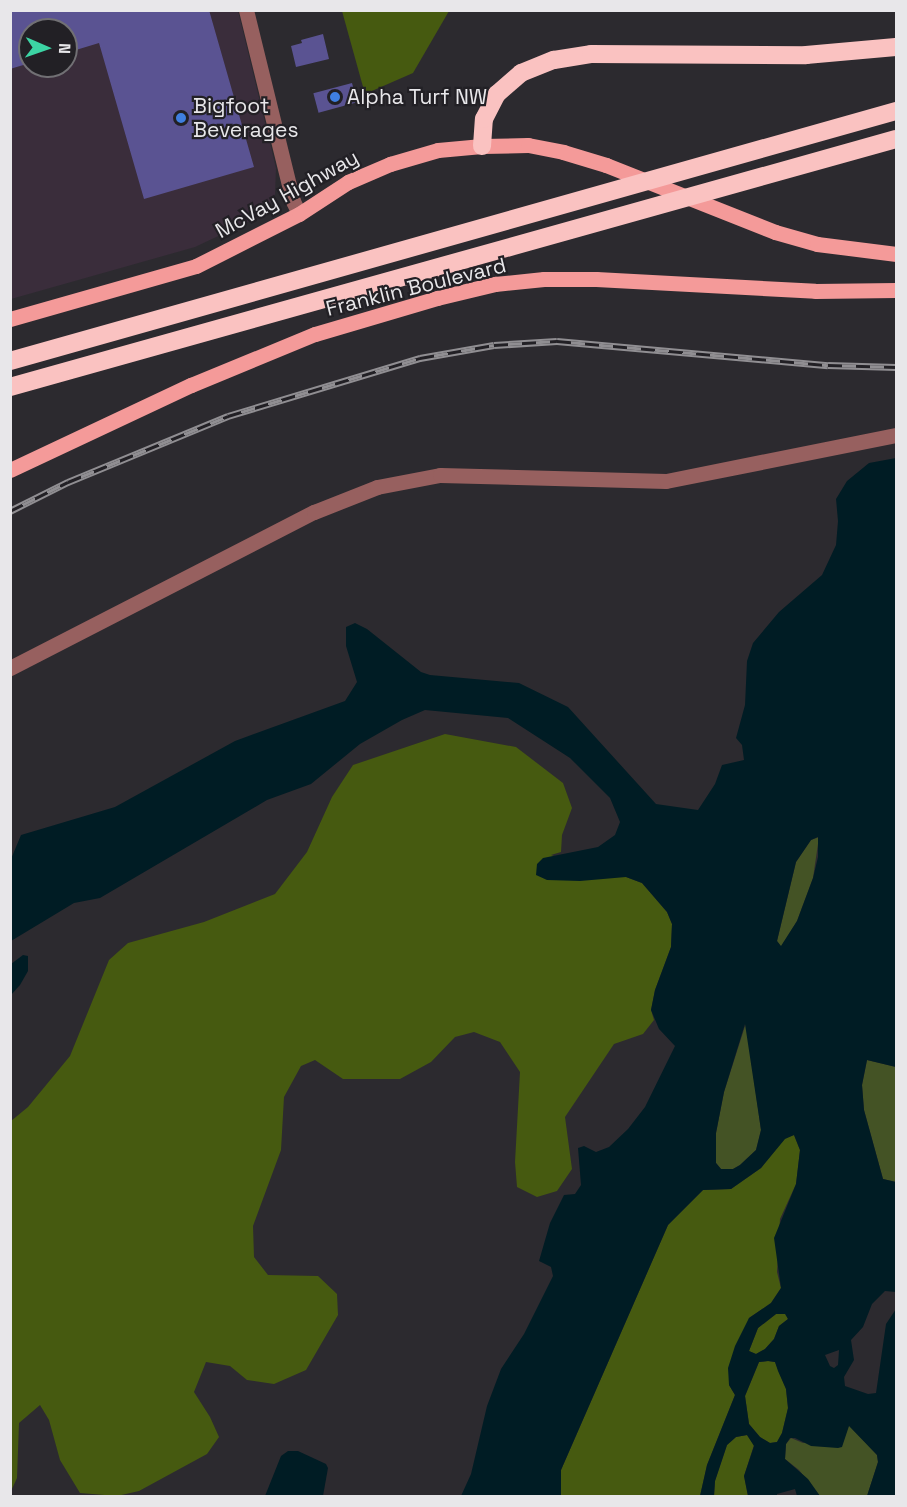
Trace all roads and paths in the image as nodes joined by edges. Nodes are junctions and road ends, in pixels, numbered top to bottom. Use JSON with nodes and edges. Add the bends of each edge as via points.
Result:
{"nodes":[{"id":1,"x":246,"y":10,"type":"edge"},
{"id":2,"x":897,"y":47,"type":"edge"},
{"id":3,"x":897,"y":111,"type":"edge"},
{"id":4,"x":897,"y":139,"type":"edge"},
{"id":5,"x":482,"y":146,"type":"junction"},
{"id":6,"x":299,"y":214,"type":"junction"},
{"id":7,"x":897,"y":254,"type":"edge"},
{"id":8,"x":897,"y":290,"type":"edge"},
{"id":9,"x":10,"y":319,"type":"edge"},
{"id":10,"x":10,"y":361,"type":"edge"},
{"id":11,"x":10,"y":387,"type":"edge"},
{"id":12,"x":897,"y":435,"type":"edge"},
{"id":13,"x":10,"y":470,"type":"edge"},
{"id":14,"x":10,"y":668,"type":"edge"}],
"edges":[{"from":1,"to":6,"type":"street"},
{"from":2,"to":5,"type":"highway","via":[[806,55],[591,54],[554,60],[521,73],[497,94],[484,119]]},
{"from":3,"to":10,"type":"highway"},
{"from":4,"to":11,"type":"highway"},
{"from":5,"to":6,"type":"main road","name":"McVay Highway","via":[[438,150],[390,164],[348,182]]},
{"from":5,"to":7,"type":"main road","name":"McVay Highway","via":[[528,145],[563,152],[606,165],[775,232],[817,244]]},
{"from":6,"to":9,"type":"main road","name":"McVay Highway","via":[[196,266]]},
{"from":8,"to":13,"type":"main road","name":"Franklin Boulevard","via":[[814,291],[596,279],[495,284],[315,334],[191,385]]},
{"from":12,"to":14,"type":"street","via":[[666,481],[440,475],[377,487],[314,512]]}]}
